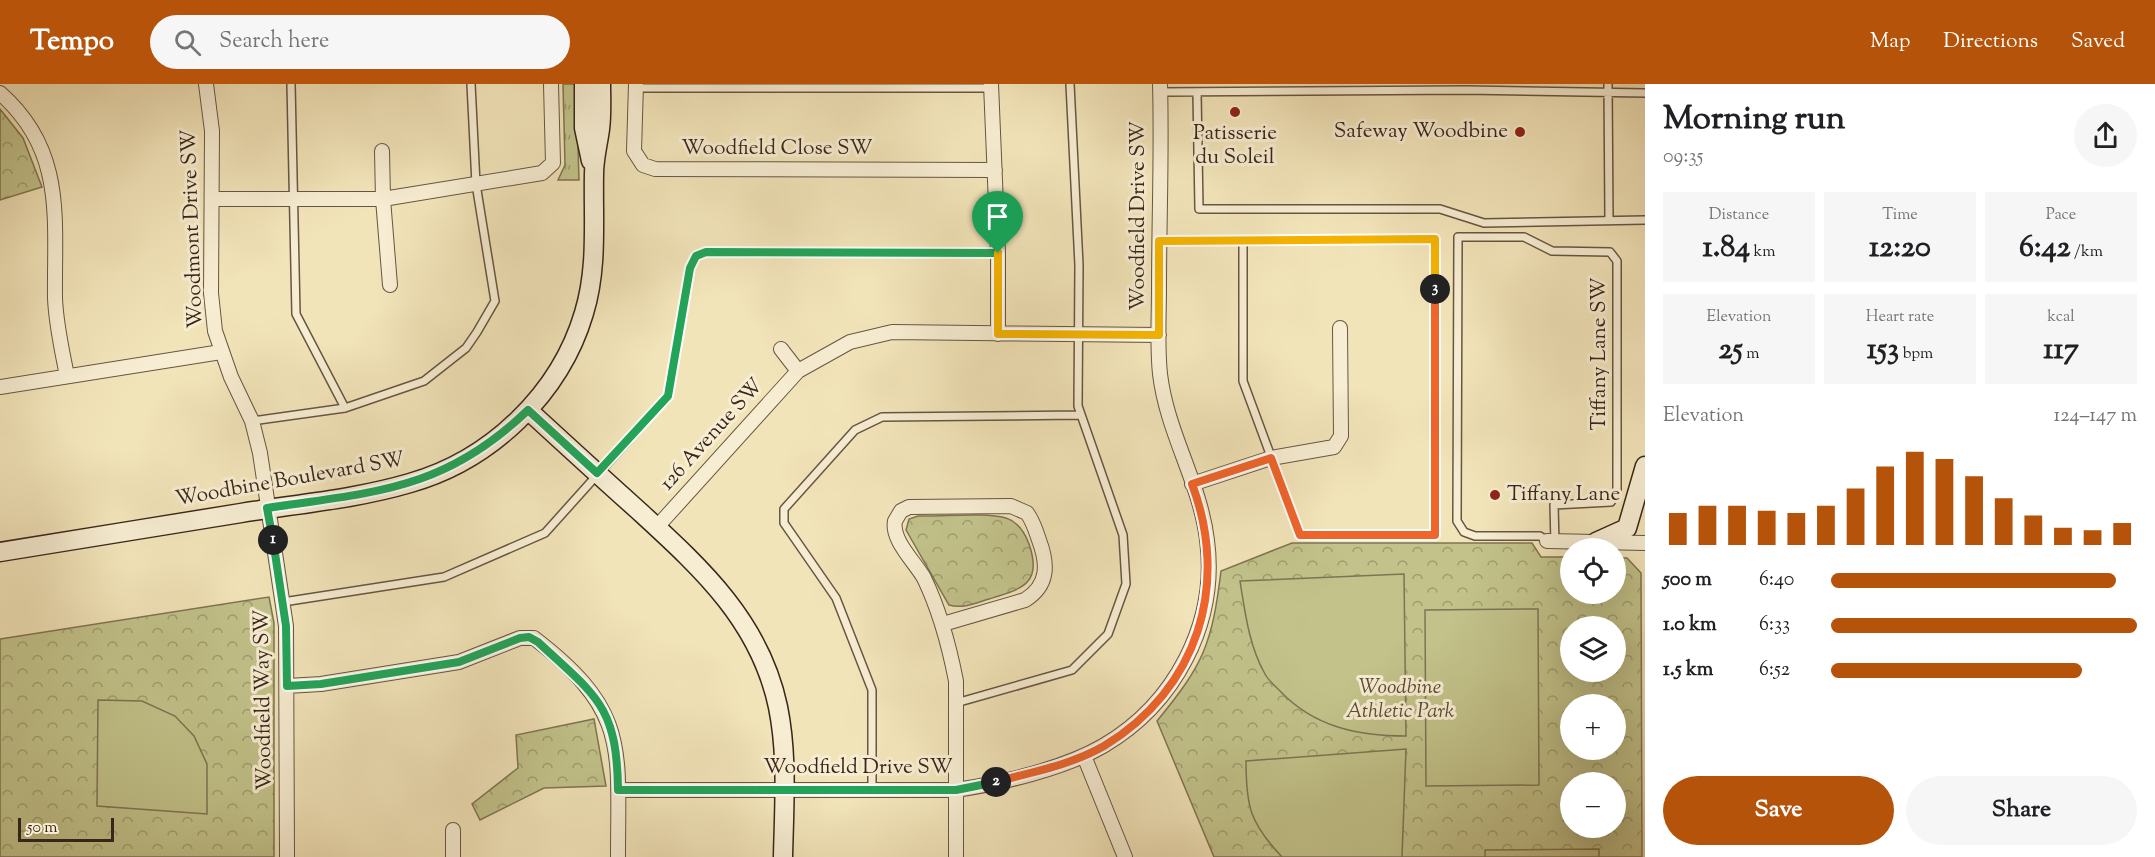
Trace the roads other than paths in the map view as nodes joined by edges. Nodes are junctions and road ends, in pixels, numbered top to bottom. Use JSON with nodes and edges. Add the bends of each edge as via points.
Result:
{"nodes":[{"id":1,"x":206,"y":84,"type":"edge"},
{"id":2,"x":291,"y":84,"type":"edge"},
{"id":3,"x":471,"y":84,"type":"edge"},
{"id":4,"x":551,"y":84,"type":"edge"},
{"id":5,"x":584,"y":84,"type":"edge"},
{"id":6,"x":601,"y":84,"type":"edge"},
{"id":7,"x":1070,"y":84,"type":"edge"},
{"id":8,"x":636,"y":86,"type":"edge"},
{"id":9,"x":991,"y":86,"type":"edge"},
{"id":10,"x":1278,"y":87,"type":"edge"},
{"id":11,"x":1466,"y":87,"type":"edge"},
{"id":12,"x":1160,"y":88,"type":"edge"},
{"id":13,"x":1608,"y":88,"type":"edge"},
{"id":14,"x":0,"y":93,"type":"edge"},
{"id":15,"x":1197,"y":93,"type":"junction"},
{"id":16,"x":1645,"y":93,"type":"edge"},
{"id":17,"x":382,"y":151,"type":"dead end"},
{"id":18,"x":995,"y":171,"type":"junction"},
{"id":19,"x":594,"y":172,"type":"junction"},
{"id":20,"x":476,"y":184,"type":"junction"},
{"id":21,"x":212,"y":199,"type":"junction"},
{"id":22,"x":292,"y":199,"type":"junction"},
{"id":23,"x":382,"y":199,"type":"junction"},
{"id":24,"x":1610,"y":220,"type":"junction"},
{"id":25,"x":1645,"y":220,"type":"edge"},
{"id":26,"x":1243,"y":240,"type":"junction"},
{"id":27,"x":1159,"y":241,"type":"junction"},
{"id":28,"x":998,"y":253,"type":"junction"},
{"id":29,"x":390,"y":285,"type":"dead end"},
{"id":30,"x":1340,"y":328,"type":"dead end"},
{"id":31,"x":998,"y":334,"type":"junction"},
{"id":32,"x":1079,"y":334,"type":"junction"},
{"id":33,"x":1159,"y":335,"type":"junction"},
{"id":34,"x":781,"y":349,"type":"dead end"},
{"id":35,"x":221,"y":352,"type":"junction"},
{"id":36,"x":798,"y":371,"type":"junction"},
{"id":37,"x":67,"y":376,"type":"junction"},
{"id":38,"x":0,"y":387,"type":"edge"},
{"id":39,"x":345,"y":408,"type":"junction"},
{"id":40,"x":528,"y":410,"type":"junction"},
{"id":41,"x":1080,"y":415,"type":"junction"},
{"id":42,"x":252,"y":421,"type":"junction"},
{"id":43,"x":1271,"y":458,"type":"junction"},
{"id":44,"x":1645,"y":466,"type":"edge"},
{"id":45,"x":597,"y":473,"type":"junction"},
{"id":46,"x":1192,"y":484,"type":"junction"},
{"id":47,"x":267,"y":508,"type":"junction"},
{"id":48,"x":656,"y":528,"type":"junction"},
{"id":49,"x":1605,"y":538,"type":"edge"},
{"id":50,"x":1551,"y":542,"type":"junction"},
{"id":51,"x":1560,"y":542,"type":"edge"},
{"id":52,"x":1626,"y":543,"type":"edge"},
{"id":53,"x":1645,"y":543,"type":"edge"},
{"id":54,"x":0,"y":552,"type":"edge"},
{"id":55,"x":284,"y":602,"type":"junction"},
{"id":56,"x":943,"y":624,"type":"junction"},
{"id":57,"x":287,"y":686,"type":"junction"},
{"id":58,"x":956,"y":703,"type":"junction"},
{"id":59,"x":1084,"y":756,"type":"junction"},
{"id":60,"x":784,"y":789,"type":"junction"},
{"id":61,"x":872,"y":789,"type":"junction"},
{"id":62,"x":618,"y":790,"type":"junction"},
{"id":63,"x":956,"y":790,"type":"junction"},
{"id":64,"x":453,"y":830,"type":"dead end"},
{"id":65,"x":287,"y":857,"type":"edge"},
{"id":66,"x":453,"y":857,"type":"edge"},
{"id":67,"x":618,"y":857,"type":"edge"},
{"id":68,"x":783,"y":857,"type":"edge"},
{"id":69,"x":956,"y":857,"type":"edge"},
{"id":70,"x":1125,"y":857,"type":"edge"}],
"edges":[{"from":1,"to":21,"type":"street","name":"Woodmont Drive SW","via":[[212,131]]},
{"from":2,"to":22,"type":"lane"},
{"from":3,"to":20,"type":"lane"},
{"from":4,"to":20,"type":"street","via":[[554,155],[549,168],[542,173]]},
{"from":5,"to":19,"type":"street","name":"Woodbine Boulevard SW","via":[[584,128]]},
{"from":6,"to":19,"type":"street","name":"Woodbine Boulevard SW"},
{"from":7,"to":32,"type":"lane"},
{"from":8,"to":9,"type":"lane"},
{"from":8,"to":18,"type":"street","name":"Woodfield Close SW","via":[[634,151],[644,165],[655,169]]},
{"from":9,"to":18,"type":"street"},
{"from":10,"to":11,"type":"lane"},
{"from":10,"to":15,"type":"lane"},
{"from":11,"to":13,"type":"lane"},
{"from":12,"to":15,"type":"lane"},
{"from":12,"to":27,"type":"street","name":"Woodfield Drive SW"},
{"from":13,"to":16,"type":"lane"},
{"from":13,"to":24,"type":"lane"},
{"from":14,"to":37,"type":"street","via":[[29,124],[45,154],[51,176],[55,196],[55,302]]},
{"from":15,"to":24,"type":"lane","via":[[1198,209],[1440,209],[1484,223]]},
{"from":17,"to":23,"type":"street"},
{"from":18,"to":28,"type":"street"},
{"from":19,"to":40,"type":"street","name":"Woodbine Boulevard SW","via":[[591,289],[564,360]]},
{"from":20,"to":23,"type":"street"},
{"from":20,"to":39,"type":"lane","via":[[495,301],[466,348],[435,374]]},
{"from":21,"to":22,"type":"street"},
{"from":21,"to":35,"type":"street","name":"Woodmont Drive SW","via":[[211,293]]},
{"from":22,"to":23,"type":"street"},
{"from":22,"to":39,"type":"lane","via":[[296,314]]},
{"from":23,"to":29,"type":"street"},
{"from":24,"to":25,"type":"lane"},
{"from":26,"to":27,"type":"lane"},
{"from":26,"to":43,"type":"lane","via":[[1244,381]]},
{"from":26,"to":43,"type":"lane","via":[[1435,239],[1435,535],[1300,535]]},
{"from":27,"to":33,"type":"street","name":"Woodfield Drive SW"},
{"from":28,"to":31,"type":"street"},
{"from":28,"to":45,"type":"lane","via":[[706,252],[696,256],[690,268],[668,396]]},
{"from":30,"to":43,"type":"street","via":[[1338,442],[1316,452]]},
{"from":31,"to":32,"type":"street","name":"126 Avenue SW"},
{"from":31,"to":36,"type":"street","name":"126 Avenue SW","via":[[892,332],[850,342]]},
{"from":32,"to":33,"type":"street","name":"126 Avenue SW"},
{"from":32,"to":41,"type":"lane"},
{"from":33,"to":46,"type":"street","name":"Woodfield Drive SW","via":[[1165,406]]},
{"from":34,"to":36,"type":"street"},
{"from":35,"to":37,"type":"street"},
{"from":35,"to":42,"type":"street","name":"Woodmont Drive SW"},
{"from":36,"to":48,"type":"street","name":"126 Avenue SW"},
{"from":37,"to":38,"type":"street"},
{"from":39,"to":42,"type":"lane"},
{"from":40,"to":45,"type":"street"},
{"from":40,"to":47,"type":"street","name":"Woodbine Boulevard SW","via":[[483,449],[436,475],[370,493]]},
{"from":41,"to":58,"type":"lane","via":[[1123,535],[1126,584],[1108,634],[1072,670]]},
{"from":41,"to":61,"type":"lane","via":[[882,417],[855,430],[784,509],[784,523],[836,598],[872,690]]},
{"from":42,"to":47,"type":"street","name":"Woodmont Drive SW"},
{"from":43,"to":46,"type":"street"},
{"from":44,"to":49,"type":"street","via":[[1627,528]]},
{"from":45,"to":48,"type":"street"},
{"from":45,"to":55,"type":"lane","via":[[545,532],[444,577]]},
{"from":46,"to":59,"type":"street","name":"Woodfield Drive SW","via":[[1209,559],[1206,600],[1192,648],[1176,677],[1152,707],[1120,735]]},
{"from":47,"to":54,"type":"street","name":"Woodbine Boulevard SW"},
{"from":47,"to":55,"type":"street","name":"Woodfield Way SW"},
{"from":48,"to":60,"type":"street","via":[[724,595],[760,652],[778,706]]},
{"from":50,"to":50,"type":"lane","name":"Tiffany Lane SW","via":[[1554,504],[1611,502],[1617,491],[1617,261],[1610,252],[1552,250],[1524,237],[1458,237],[1457,521],[1464,532],[1474,536],[1540,536]]},
{"from":50,"to":51,"type":"street"},
{"from":52,"to":53,"type":"street"},
{"from":55,"to":57,"type":"street","name":"Woodfield Way SW"},
{"from":56,"to":56,"type":"street","via":[[1025,600],[1035,593],[1046,566],[1027,513],[1011,506],[909,507],[897,515],[894,531],[923,578]]},
{"from":56,"to":58,"type":"street","via":[[956,681]]},
{"from":57,"to":62,"type":"street","via":[[459,662],[520,638],[534,638],[604,709],[616,744]]},
{"from":57,"to":65,"type":"street","name":"Woodfield Way SW"},
{"from":58,"to":63,"type":"street"},
{"from":59,"to":63,"type":"street","name":"Woodfield Drive SW","via":[[984,786]]},
{"from":59,"to":70,"type":"street"},
{"from":60,"to":61,"type":"street","name":"Woodfield Drive SW"},
{"from":60,"to":62,"type":"street","name":"Woodfield Drive SW"},
{"from":60,"to":68,"type":"street"},
{"from":61,"to":63,"type":"street","name":"Woodfield Drive SW"},
{"from":62,"to":67,"type":"street"},
{"from":63,"to":69,"type":"street"},
{"from":64,"to":66,"type":"street"}]}
